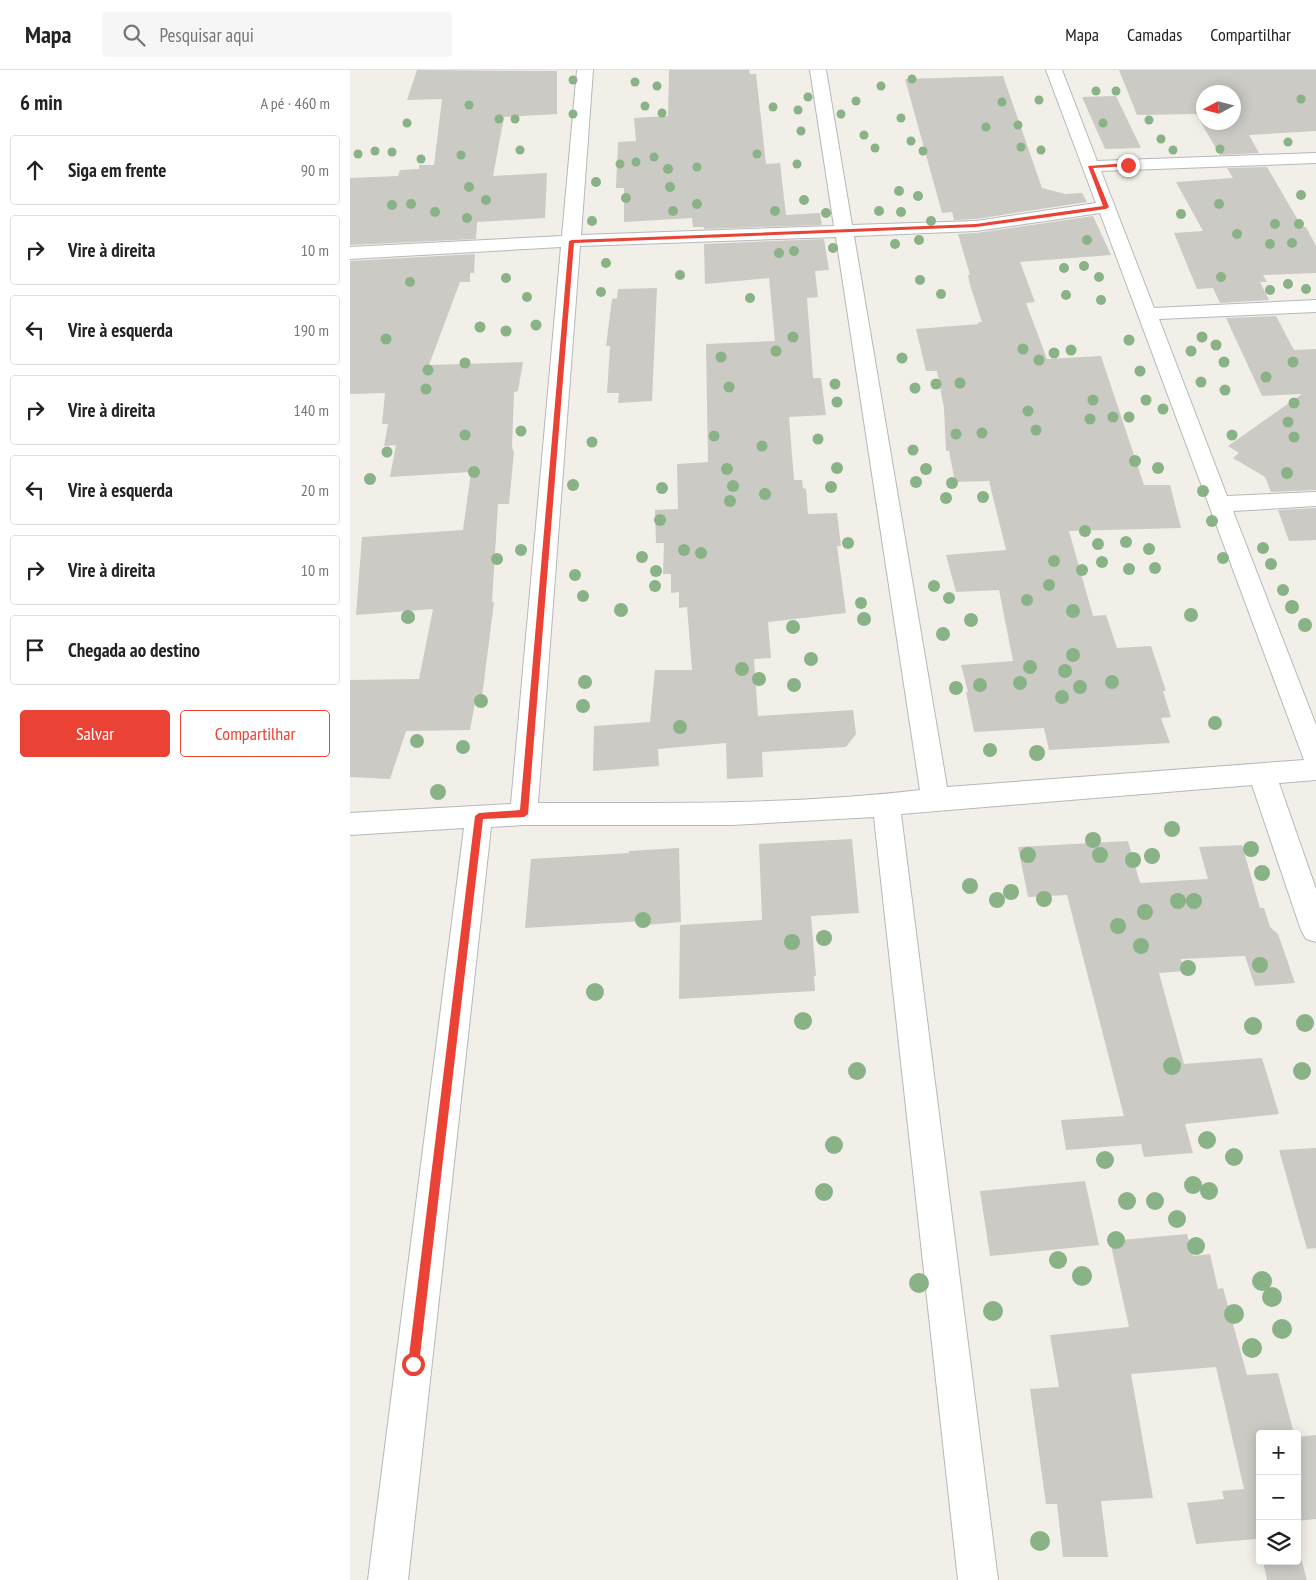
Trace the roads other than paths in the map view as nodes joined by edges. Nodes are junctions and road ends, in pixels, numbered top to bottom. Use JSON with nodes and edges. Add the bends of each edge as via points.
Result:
{"nodes":[{"id":1,"x":585,"y":70,"type":"edge"},
{"id":2,"x":818,"y":70,"type":"edge"},
{"id":3,"x":1054,"y":70,"type":"edge"},
{"id":4,"x":1316,"y":158,"type":"edge"},
{"id":5,"x":1090,"y":166,"type":"junction"},
{"id":6,"x":1106,"y":207,"type":"junction"},
{"id":7,"x":844,"y":231,"type":"junction"},
{"id":8,"x":572,"y":241,"type":"junction"},
{"id":9,"x":350,"y":253,"type":"edge"},
{"id":10,"x":1316,"y":306,"type":"edge"},
{"id":11,"x":1146,"y":314,"type":"junction"},
{"id":12,"x":1316,"y":499,"type":"edge"},
{"id":13,"x":1218,"y":504,"type":"junction"},
{"id":14,"x":1316,"y":759,"type":"edge"},
{"id":15,"x":1316,"y":770,"type":"edge"},
{"id":16,"x":1262,"y":774,"type":"junction"},
{"id":17,"x":934,"y":799,"type":"junction"},
{"id":18,"x":886,"y":805,"type":"junction"},
{"id":19,"x":524,"y":814,"type":"junction"},
{"id":20,"x":479,"y":816,"type":"junction"},
{"id":21,"x":350,"y":824,"type":"edge"},
{"id":22,"x":1316,"y":930,"type":"edge"},
{"id":23,"x":388,"y":1580,"type":"edge"},
{"id":24,"x":978,"y":1580,"type":"edge"}],
"edges":[{"from":1,"to":8,"type":"street"},
{"from":2,"to":7,"type":"street"},
{"from":3,"to":5,"type":"street"},
{"from":4,"to":5,"type":"street"},
{"from":5,"to":6,"type":"street"},
{"from":6,"to":7,"type":"street","via":[[976,226]]},
{"from":6,"to":11,"type":"street"},
{"from":7,"to":8,"type":"street"},
{"from":7,"to":17,"type":"street"},
{"from":8,"to":9,"type":"street"},
{"from":8,"to":19,"type":"street"},
{"from":10,"to":11,"type":"street"},
{"from":11,"to":13,"type":"street"},
{"from":12,"to":13,"type":"street"},
{"from":13,"to":14,"type":"street"},
{"from":15,"to":16,"type":"street"},
{"from":16,"to":17,"type":"street"},
{"from":16,"to":22,"type":"street"},
{"from":17,"to":18,"type":"street"},
{"from":18,"to":19,"type":"street","via":[[732,814]]},
{"from":18,"to":24,"type":"street"},
{"from":19,"to":20,"type":"street"},
{"from":20,"to":21,"type":"street"},
{"from":20,"to":23,"type":"street"}]}
